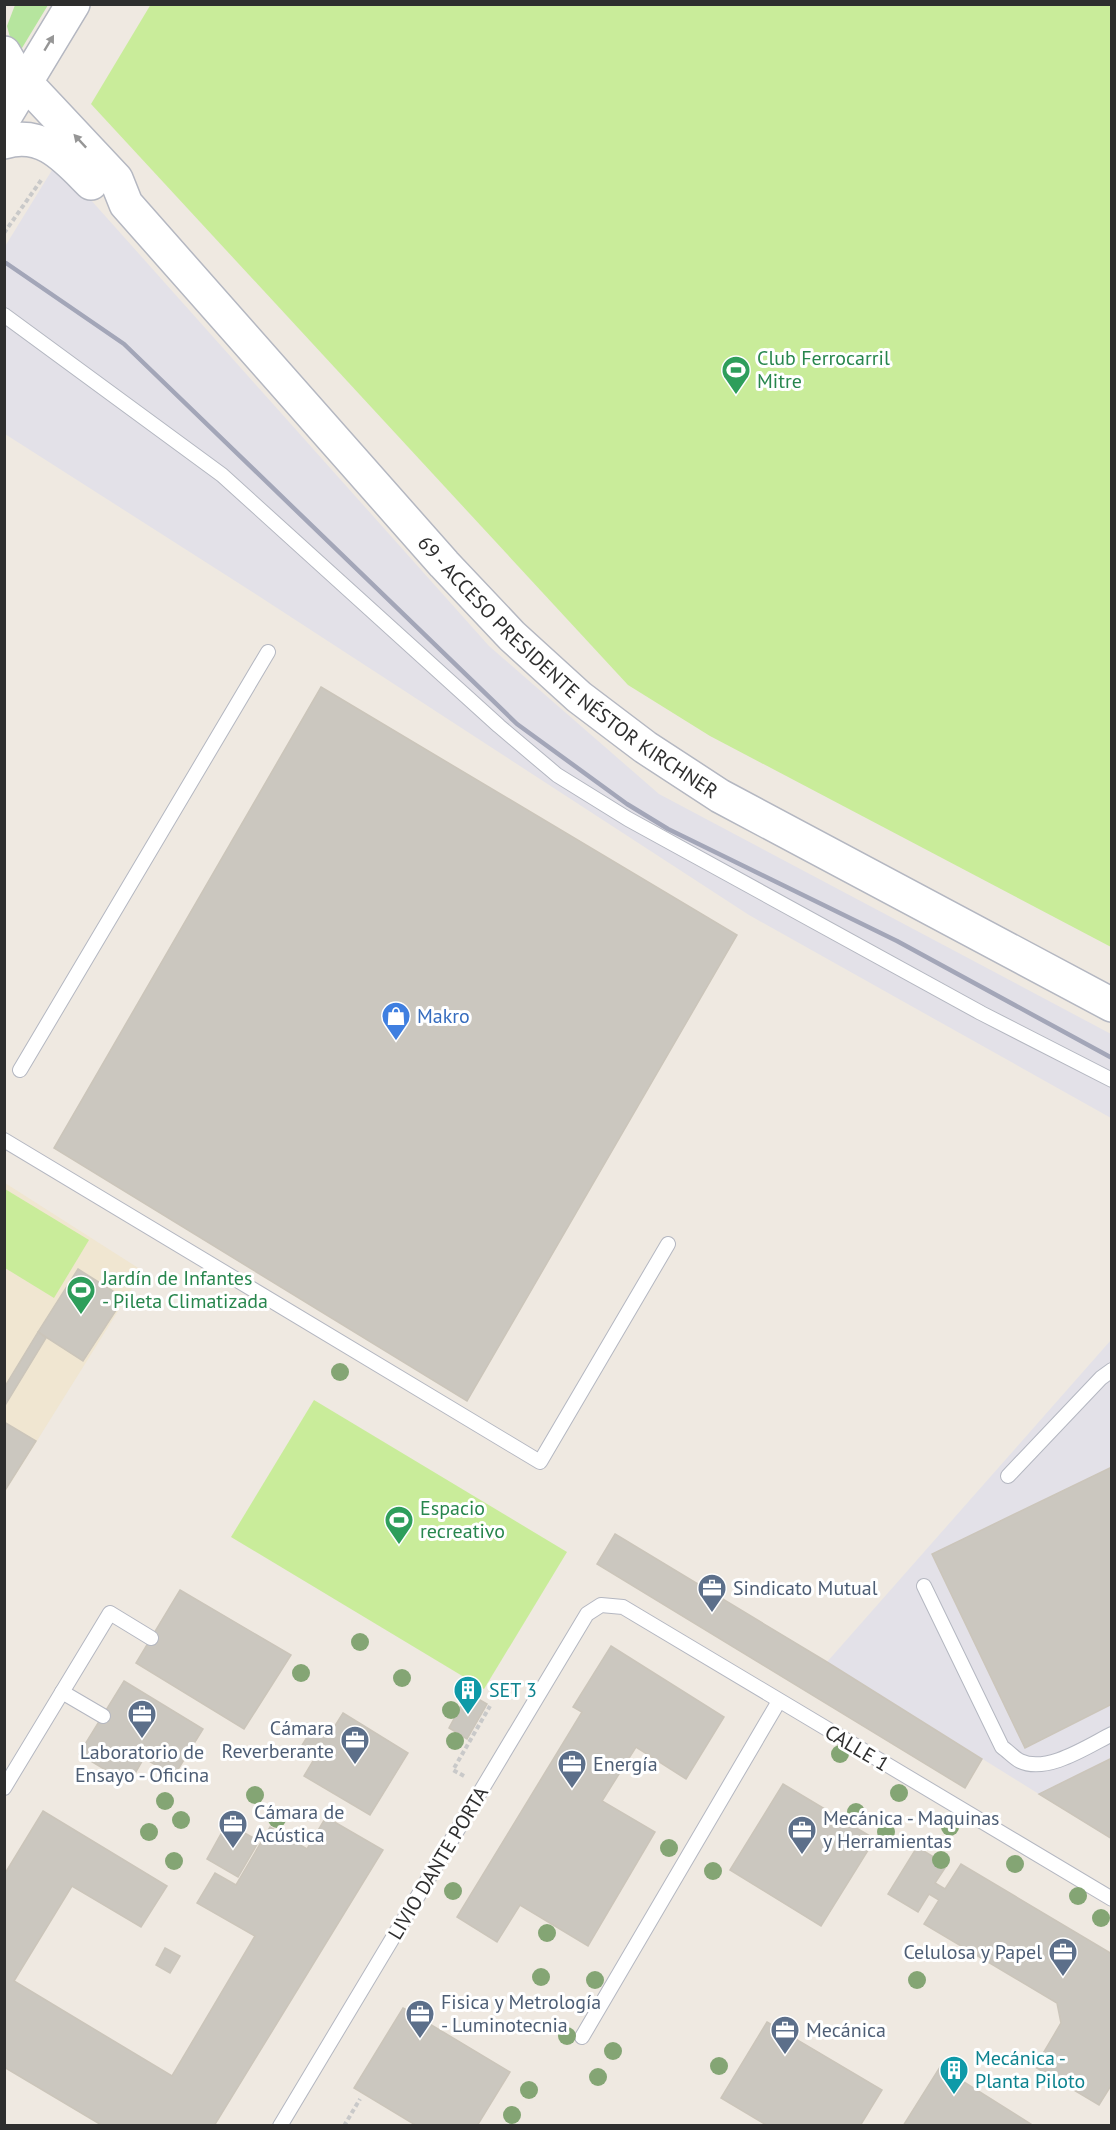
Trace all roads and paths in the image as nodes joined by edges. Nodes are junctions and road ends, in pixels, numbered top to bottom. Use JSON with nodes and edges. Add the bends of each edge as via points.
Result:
{"nodes":[{"id":1,"x":73,"y":4,"type":"edge"},
{"id":2,"x":4,"y":53,"type":"edge"},
{"id":3,"x":25,"y":82,"type":"junction"},
{"id":4,"x":4,"y":118,"type":"edge"},
{"id":5,"x":4,"y":142,"type":"edge"},
{"id":6,"x":60,"y":153,"type":"junction"},
{"id":7,"x":126,"y":204,"type":"junction"},
{"id":8,"x":4,"y":233,"type":"edge"},
{"id":9,"x":4,"y":315,"type":"edge"},
{"id":10,"x":268,"y":652,"type":"dead end"},
{"id":11,"x":1112,"y":1005,"type":"edge"},
{"id":12,"x":20,"y":1070,"type":"dead end"},
{"id":13,"x":1112,"y":1080,"type":"edge"},
{"id":14,"x":4,"y":1140,"type":"edge"},
{"id":15,"x":668,"y":1244,"type":"dead end"},
{"id":16,"x":1112,"y":1370,"type":"edge"},
{"id":17,"x":1008,"y":1476,"type":"dead end"},
{"id":18,"x":924,"y":1586,"type":"dead end"},
{"id":19,"x":601,"y":1605,"type":"joint"},
{"id":20,"x":151,"y":1638,"type":"dead end"},
{"id":21,"x":62,"y":1692,"type":"junction"},
{"id":22,"x":779,"y":1701,"type":"junction"},
{"id":23,"x":490,"y":1706,"type":"dead end"},
{"id":24,"x":103,"y":1716,"type":"dead end"},
{"id":25,"x":1112,"y":1734,"type":"edge"},
{"id":26,"x":484,"y":1787,"type":"junction"},
{"id":27,"x":4,"y":1788,"type":"edge"},
{"id":28,"x":1112,"y":1899,"type":"edge"},
{"id":29,"x":582,"y":2037,"type":"dead end"},
{"id":30,"x":360,"y":2099,"type":"dead end"},
{"id":31,"x":280,"y":2126,"type":"edge"},
{"id":32,"x":344,"y":2126,"type":"edge"}],
"edges":[{"from":3,"to":1,"type":"street","one_way":true},
{"from":2,"to":3,"type":"street","name":"69 - ACCESO PRESIDENTE NÉSTOR KIRCHNER"},
{"from":3,"to":4,"type":"street"},
{"from":7,"to":3,"type":"street","name":"69 - ACCESO PRESIDENTE NÉSTOR KIRCHNER","one_way":true,"via":[[116,179]]},
{"from":5,"to":6,"type":"street","name":"69 - ACCESO PRESIDENTE NÉSTOR KIRCHNER","via":[[31,139]]},
{"from":6,"to":7,"type":"street","name":"69 - ACCESO PRESIDENTE NÉSTOR KIRCHNER","via":[[99,190]]},
{"from":6,"to":8,"type":"path"},
{"from":7,"to":11,"type":"street","name":"69 - ACCESO PRESIDENTE NÉSTOR KIRCHNER","via":[[444,564],[512,636],[579,697],[720,796]]},
{"from":9,"to":13,"type":"lane","via":[[222,475],[557,775],[628,819],[981,1013]]},
{"from":10,"to":12,"type":"lane"},
{"from":14,"to":15,"type":"lane","via":[[540,1462]]},
{"from":16,"to":17,"type":"lane"},
{"from":18,"to":25,"type":"lane","via":[[1002,1747],[1021,1762],[1055,1762]]},
{"from":19,"to":22,"type":"lane","name":"CALLE 1","via":[[623,1607]]},
{"from":19,"to":26,"type":"lane","name":"LIVIO DANTE PORTA","via":[[587,1614]]},
{"from":20,"to":21,"type":"lane","via":[[110,1613]]},
{"from":21,"to":24,"type":"lane"},
{"from":21,"to":27,"type":"lane"},
{"from":22,"to":28,"type":"lane","name":"CALLE 1"},
{"from":22,"to":29,"type":"lane"},
{"from":23,"to":26,"type":"path","via":[[453,1770]]},
{"from":26,"to":31,"type":"lane","name":"LIVIO DANTE PORTA"},
{"from":30,"to":32,"type":"path"}]}
